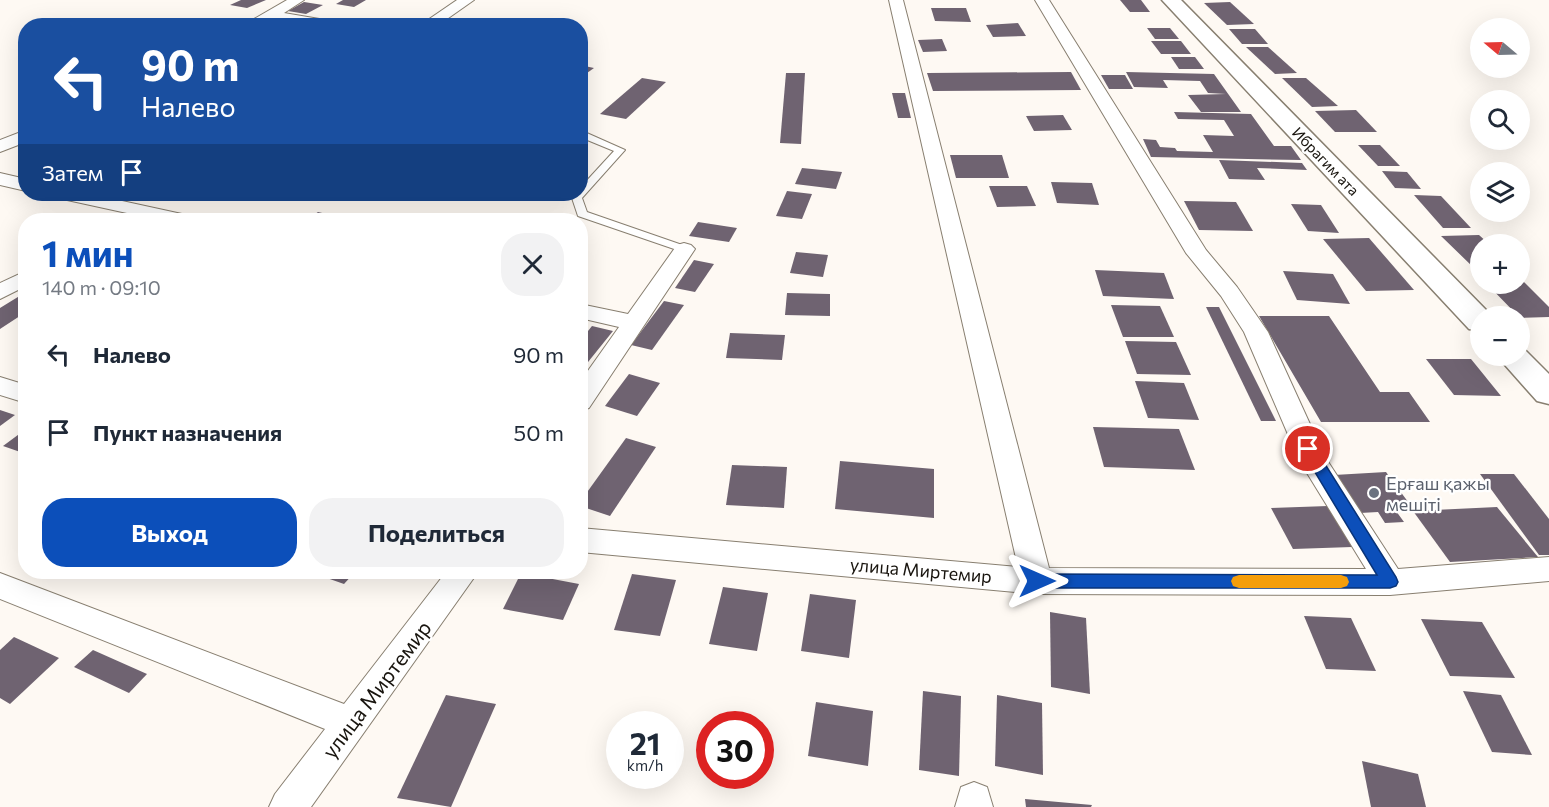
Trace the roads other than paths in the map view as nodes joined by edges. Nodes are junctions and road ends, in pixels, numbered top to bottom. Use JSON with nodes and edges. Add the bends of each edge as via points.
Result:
{"nodes":[{"id":1,"x":297,"y":0,"type":"edge"},
{"id":2,"x":467,"y":0,"type":"edge"},
{"id":3,"x":896,"y":0,"type":"edge"},
{"id":4,"x":1042,"y":0,"type":"edge"},
{"id":5,"x":1171,"y":0,"type":"edge"},
{"id":6,"x":270,"y":15,"type":"junction"},
{"id":7,"x":264,"y":18,"type":"edge"},
{"id":8,"x":288,"y":18,"type":"edge"},
{"id":9,"x":439,"y":18,"type":"edge"},
{"id":10,"x":588,"y":136,"type":"edge"},
{"id":11,"x":18,"y":139,"type":"edge"},
{"id":12,"x":0,"y":147,"type":"edge"},
{"id":13,"x":0,"y":179,"type":"edge"},
{"id":14,"x":18,"y":183,"type":"edge"},
{"id":15,"x":588,"y":187,"type":"edge"},
{"id":16,"x":97,"y":201,"type":"edge"},
{"id":17,"x":147,"y":201,"type":"edge"},
{"id":18,"x":134,"y":209,"type":"junction"},
{"id":19,"x":127,"y":213,"type":"edge"},
{"id":20,"x":152,"y":213,"type":"edge"},
{"id":21,"x":588,"y":216,"type":"edge"},
{"id":22,"x":684,"y":249,"type":"joint"},
{"id":23,"x":18,"y":282,"type":"edge"},
{"id":24,"x":0,"y":292,"type":"edge"},
{"id":25,"x":1470,"y":312,"type":"edge"},
{"id":26,"x":588,"y":313,"type":"edge"},
{"id":27,"x":634,"y":323,"type":"junction"},
{"id":28,"x":1523,"y":366,"type":"edge"},
{"id":29,"x":0,"y":386,"type":"edge"},
{"id":30,"x":588,"y":390,"type":"edge"},
{"id":31,"x":18,"y":392,"type":"edge"},
{"id":32,"x":1549,"y":393,"type":"edge"},
{"id":33,"x":588,"y":541,"type":"edge"},
{"id":34,"x":1549,"y":569,"type":"edge"},
{"id":35,"x":458,"y":579,"type":"edge"},
{"id":36,"x":1037,"y":581,"type":"junction"},
{"id":37,"x":1390,"y":582,"type":"junction"},
{"id":38,"x":0,"y":586,"type":"edge"},
{"id":39,"x":351,"y":723,"type":"junction"},
{"id":40,"x":288,"y":807,"type":"edge"}],
"edges":[{"from":1,"to":6,"type":"street"},
{"from":2,"to":9,"type":"street"},
{"from":3,"to":36,"type":"street"},
{"from":4,"to":37,"type":"street","via":[[1197,253],[1256,332],[1313,460]]},
{"from":5,"to":25,"type":"street","name":"Ибрагим ата"},
{"from":6,"to":7,"type":"street"},
{"from":6,"to":8,"type":"street"},
{"from":10,"to":15,"type":"lane","via":[[620,150]]},
{"from":11,"to":12,"type":"street"},
{"from":13,"to":14,"type":"street"},
{"from":16,"to":18,"type":"street"},
{"from":17,"to":18,"type":"street"},
{"from":18,"to":19,"type":"street"},
{"from":18,"to":20,"type":"street"},
{"from":21,"to":22,"type":"lane"},
{"from":22,"to":27,"type":"street"},
{"from":23,"to":24,"type":"street"},
{"from":26,"to":27,"type":"street"},
{"from":27,"to":30,"type":"street"},
{"from":28,"to":32,"type":"street"},
{"from":29,"to":31,"type":"street"},
{"from":33,"to":36,"type":"street","name":"улица Миртемир"},
{"from":34,"to":37,"type":"street","name":"улица Миртемир"},
{"from":35,"to":39,"type":"street","name":"улица Миртемир"},
{"from":36,"to":37,"type":"street","name":"улица Миртемир"},
{"from":38,"to":39,"type":"street"},
{"from":39,"to":40,"type":"street","name":"улица Миртемир"}]}
